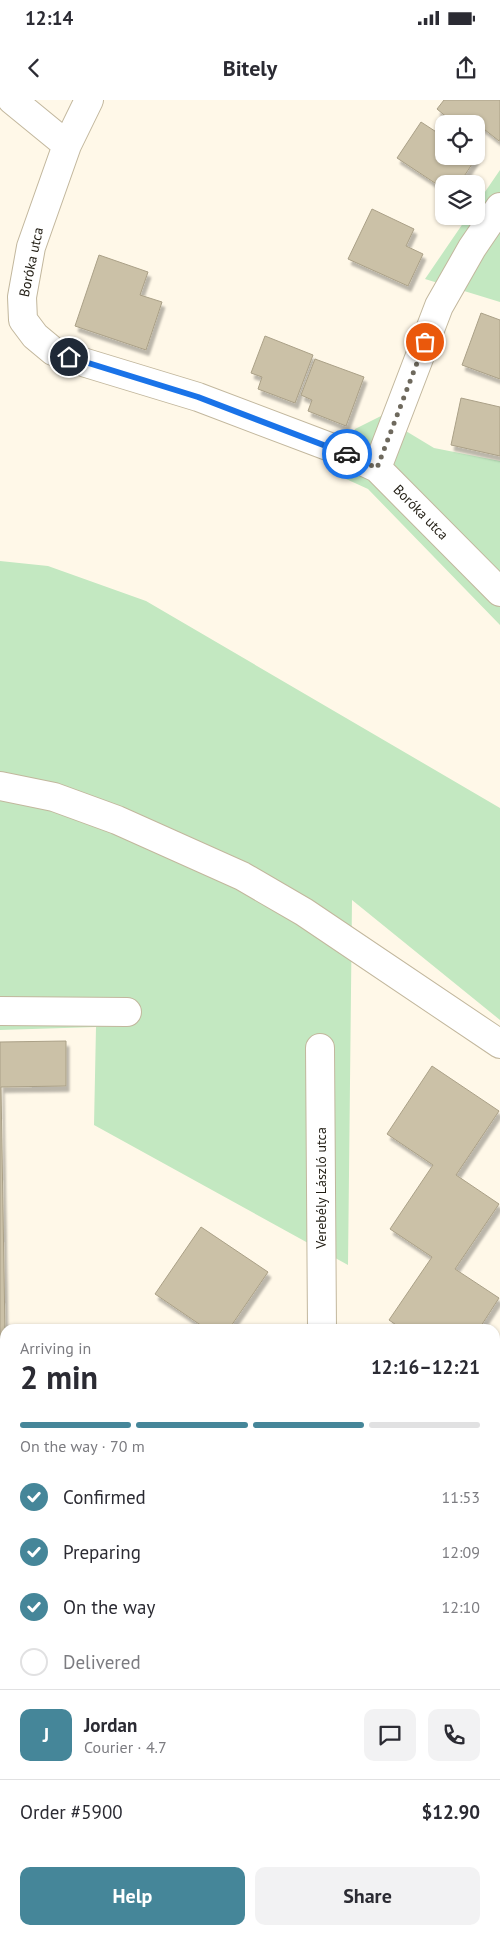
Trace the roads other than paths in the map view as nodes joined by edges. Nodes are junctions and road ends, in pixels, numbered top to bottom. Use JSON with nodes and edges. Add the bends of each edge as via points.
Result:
{"nodes":[{"id":1,"x":12,"y":100,"type":"edge"},
{"id":2,"x":89,"y":100,"type":"edge"},
{"id":3,"x":66,"y":145,"type":"junction"},
{"id":4,"x":500,"y":207,"type":"edge"},
{"id":5,"x":377,"y":468,"type":"junction"},
{"id":6,"x":500,"y":592,"type":"edge"},
{"id":7,"x":0,"y":786,"type":"edge"},
{"id":8,"x":0,"y":1010,"type":"edge"},
{"id":9,"x":126,"y":1012,"type":"dead end"},
{"id":10,"x":500,"y":1044,"type":"edge"},
{"id":11,"x":320,"y":1048,"type":"dead end"},
{"id":12,"x":322,"y":1324,"type":"edge"}],
"edges":[{"from":1,"to":3,"type":"street"},
{"from":2,"to":3,"type":"street","name":"Boróka utca"},
{"from":3,"to":5,"type":"street","name":"Boróka utca","via":[[31,247],[22,297],[23,320],[35,336],[53,351],[198,397]]},
{"from":4,"to":5,"type":"street","via":[[439,306]]},
{"from":5,"to":6,"type":"street","name":"Boróka utca"},
{"from":7,"to":10,"type":"street","via":[[54,797],[117,820],[242,876],[304,912]]},
{"from":8,"to":9,"type":"street"},
{"from":11,"to":12,"type":"street","name":"Verebély László utca"}]}
